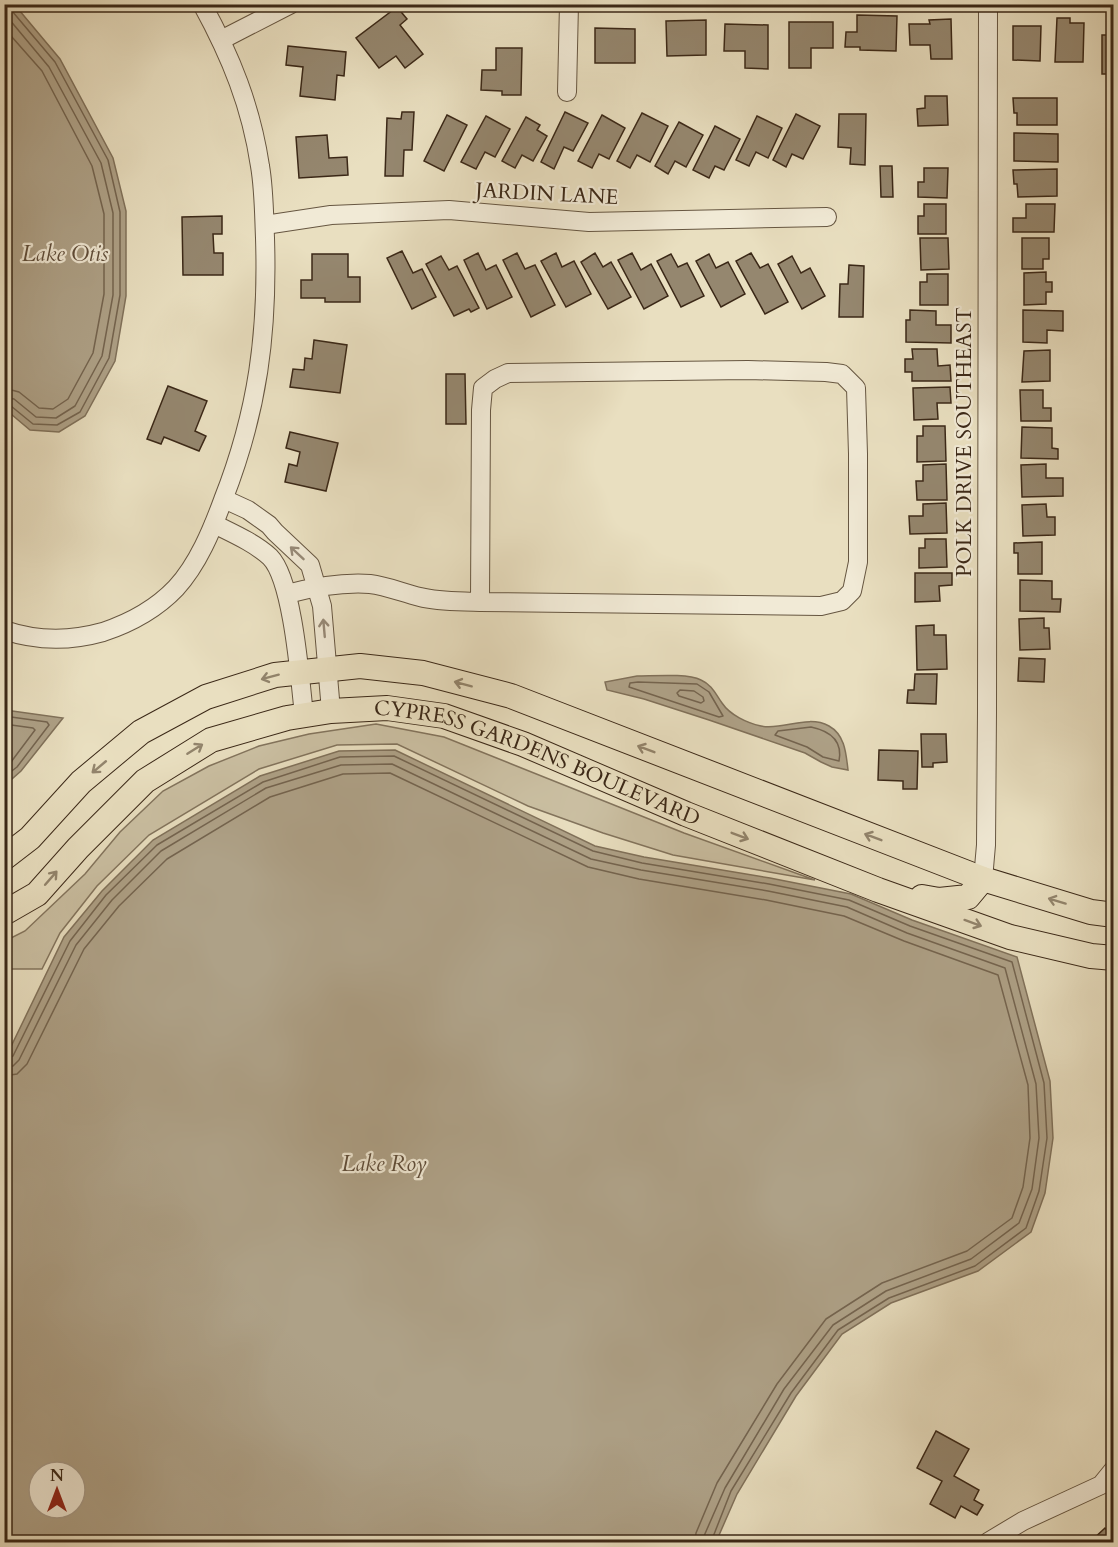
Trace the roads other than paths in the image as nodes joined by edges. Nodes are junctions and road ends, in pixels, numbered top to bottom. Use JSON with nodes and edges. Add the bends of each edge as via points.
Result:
{"nodes":[{"id":1,"x":202,"y":4,"type":"edge"},
{"id":2,"x":291,"y":4,"type":"edge"},
{"id":3,"x":569,"y":4,"type":"edge"},
{"id":4,"x":988,"y":4,"type":"edge"},
{"id":5,"x":221,"y":40,"type":"junction"},
{"id":6,"x":567,"y":92,"type":"dead end"},
{"id":7,"x":827,"y":217,"type":"dead end"},
{"id":8,"x":265,"y":225,"type":"junction"},
{"id":9,"x":224,"y":499,"type":"junction"},
{"id":10,"x":214,"y":524,"type":"junction"},
{"id":11,"x":317,"y":586,"type":"junction"},
{"id":12,"x":287,"y":594,"type":"junction"},
{"id":13,"x":480,"y":602,"type":"junction"},
{"id":14,"x":4,"y":630,"type":"edge"},
{"id":15,"x":328,"y":670,"type":"junction"},
{"id":16,"x":299,"y":673,"type":"junction"},
{"id":17,"x":331,"y":711,"type":"junction"},
{"id":18,"x":304,"y":715,"type":"junction"},
{"id":19,"x":4,"y":858,"type":"edge"},
{"id":20,"x":983,"y":879,"type":"junction"},
{"id":21,"x":878,"y":890,"type":"junction"},
{"id":22,"x":4,"y":913,"type":"edge"},
{"id":23,"x":1113,"y":915,"type":"edge"},
{"id":24,"x":1113,"y":958,"type":"edge"},
{"id":25,"x":1113,"y":1469,"type":"edge"},
{"id":26,"x":1107,"y":1483,"type":"edge"},
{"id":27,"x":988,"y":1542,"type":"edge"}],
"edges":[{"from":1,"to":5,"type":"street"},
{"from":2,"to":5,"type":"street"},
{"from":3,"to":6,"type":"street"},
{"from":4,"to":20,"type":"street","name":"POLK DRIVE SOUTHEAST","via":[[987,767]]},
{"from":5,"to":8,"type":"street","via":[[252,120]]},
{"from":7,"to":8,"type":"street","name":"JARDIN LANE","via":[[589,222],[449,210],[331,215]]},
{"from":8,"to":9,"type":"street","via":[[265,317],[259,380],[239,459]]},
{"from":9,"to":10,"type":"street"},
{"from":11,"to":9,"type":"street","one_way":true,"via":[[310,565],[269,525]]},
{"from":10,"to":12,"type":"street","via":[[271,558]]},
{"from":10,"to":14,"type":"street","via":[[177,587],[129,622],[72,638],[28,636]]},
{"from":11,"to":12,"type":"street"},
{"from":11,"to":13,"type":"street","via":[[371,584],[420,598]]},
{"from":15,"to":11,"type":"street","one_way":true},
{"from":12,"to":16,"type":"street"},
{"from":13,"to":13,"type":"street","via":[[821,606],[842,601],[852,591],[858,562],[856,388],[842,374],[748,370],[508,373],[495,379],[483,388],[481,410]]},
{"from":15,"to":16,"type":"main road"},
{"from":15,"to":17,"type":"street"},
{"from":20,"to":15,"type":"main road","one_way":true,"via":[[511,696],[423,673],[360,666]]},
{"from":16,"to":18,"type":"street"},
{"from":16,"to":19,"type":"main road","one_way":true,"via":[[275,675],[206,698],[141,732],[81,782],[30,838]]},
{"from":17,"to":18,"type":"main road","name":"CYPRESS GARDENS BOULEVARD"},
{"from":17,"to":21,"type":"main road","name":"CYPRESS GARDENS BOULEVARD","one_way":true,"via":[[387,708],[444,716],[524,744]]},
{"from":22,"to":18,"type":"main road","name":"CYPRESS GARDENS BOULEVARD","one_way":true,"via":[[37,894],[145,781],[210,740]]},
{"from":20,"to":21,"type":"main road","via":[[968,897],[939,900]]},
{"from":23,"to":20,"type":"main road","one_way":true},
{"from":21,"to":24,"type":"main road","name":"CYPRESS GARDENS BOULEVARD","one_way":true,"via":[[1010,937]]},
{"from":25,"to":26,"type":"street"},
{"from":26,"to":27,"type":"street","via":[[1023,1521]]}]}
